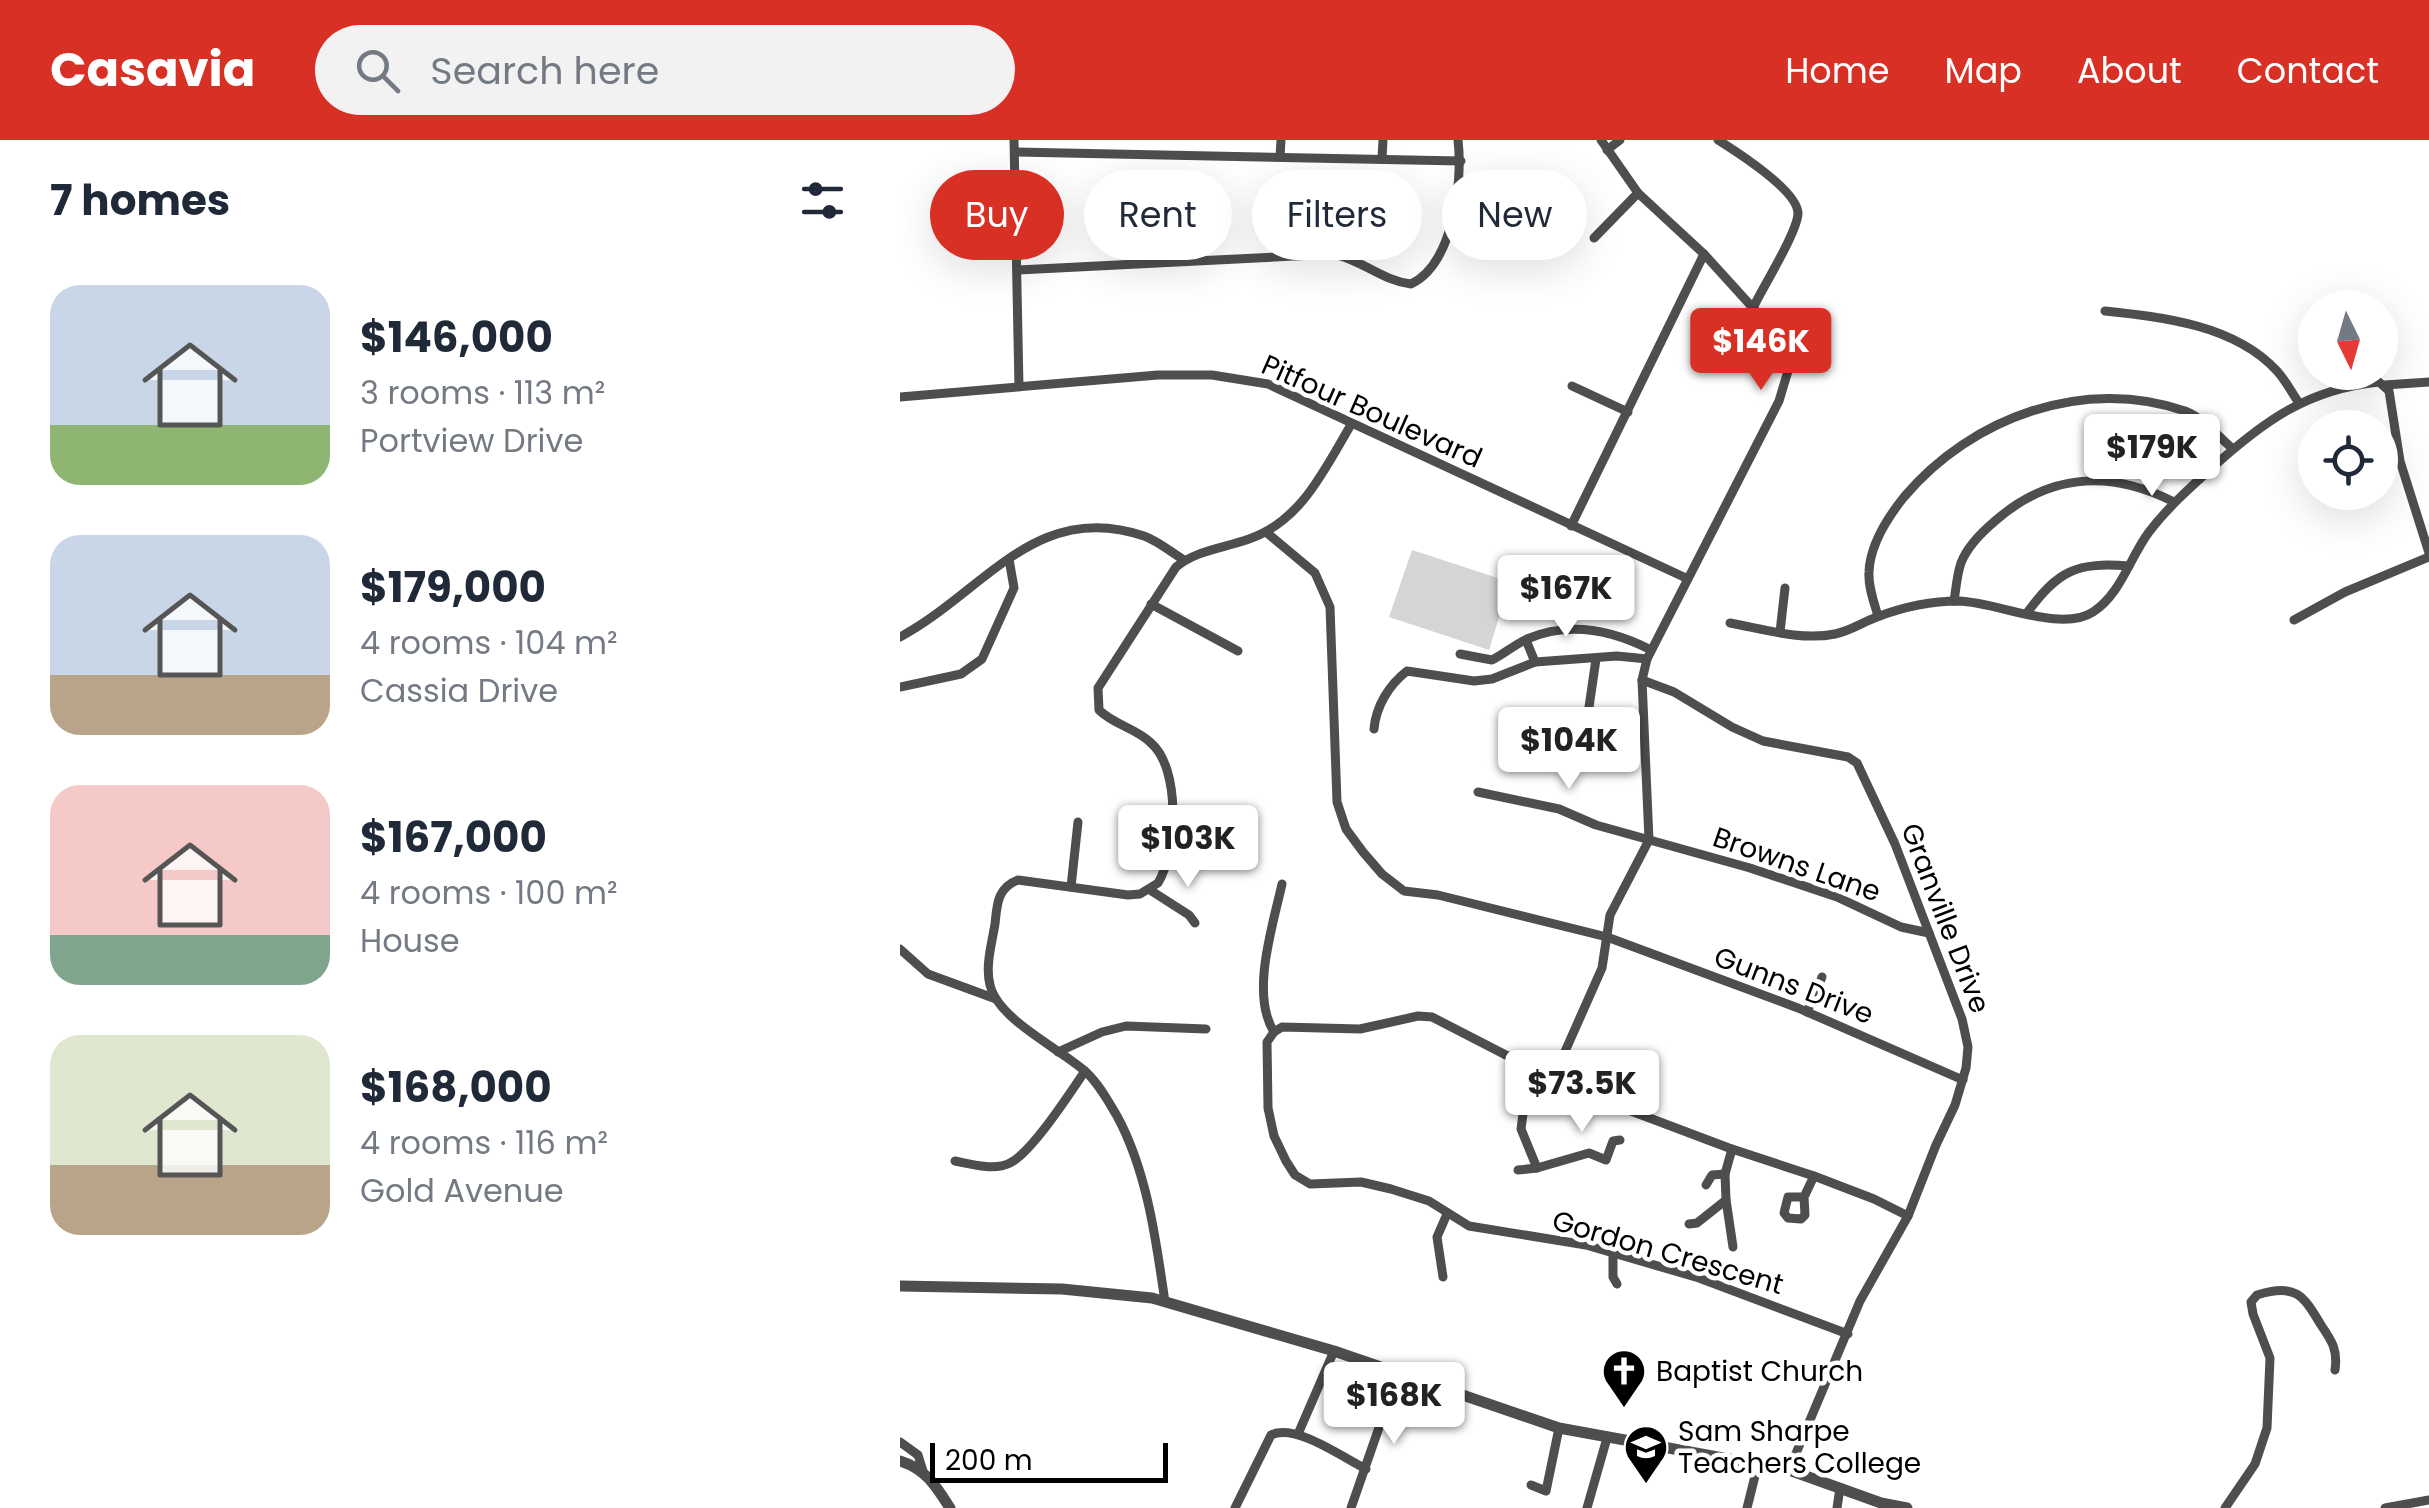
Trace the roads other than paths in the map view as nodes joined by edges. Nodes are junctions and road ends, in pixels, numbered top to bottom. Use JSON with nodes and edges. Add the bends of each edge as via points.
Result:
{"nodes":[{"id":1,"x":1014,"y":140,"type":"edge"},
{"id":2,"x":1281,"y":140,"type":"edge"},
{"id":3,"x":1383,"y":140,"type":"edge"},
{"id":4,"x":1458,"y":140,"type":"edge"},
{"id":5,"x":1600,"y":140,"type":"edge"},
{"id":6,"x":1620,"y":140,"type":"edge"},
{"id":7,"x":1718,"y":140,"type":"edge"},
{"id":8,"x":1608,"y":150,"type":"junction"},
{"id":9,"x":1016,"y":152,"type":"junction"},
{"id":10,"x":1280,"y":157,"type":"junction"},
{"id":11,"x":1382,"y":159,"type":"junction"},
{"id":12,"x":1461,"y":161,"type":"junction"},
{"id":13,"x":1638,"y":192,"type":"junction"},
{"id":14,"x":1594,"y":238,"type":"dead end"},
{"id":15,"x":1704,"y":254,"type":"junction"},
{"id":16,"x":1018,"y":270,"type":"junction"},
{"id":17,"x":1754,"y":306,"type":"junction"},
{"id":18,"x":2105,"y":312,"type":"dead end"},
{"id":19,"x":2429,"y":382,"type":"edge"},
{"id":20,"x":2398,"y":384,"type":"edge"},
{"id":21,"x":1572,"y":386,"type":"dead end"},
{"id":22,"x":1019,"y":387,"type":"junction"},
{"id":23,"x":2342,"y":390,"type":"edge"},
{"id":24,"x":2387,"y":390,"type":"edge"},
{"id":25,"x":900,"y":397,"type":"edge"},
{"id":26,"x":2299,"y":404,"type":"junction"},
{"id":27,"x":1628,"y":412,"type":"junction"},
{"id":28,"x":1352,"y":423,"type":"junction"},
{"id":29,"x":2234,"y":449,"type":"junction"},
{"id":30,"x":2174,"y":502,"type":"junction"},
{"id":31,"x":1571,"y":526,"type":"junction"},
{"id":32,"x":1266,"y":532,"type":"junction"},
{"id":33,"x":2429,"y":555,"type":"edge"},
{"id":34,"x":1010,"y":559,"type":"junction"},
{"id":35,"x":1184,"y":560,"type":"junction"},
{"id":36,"x":2129,"y":566,"type":"junction"},
{"id":37,"x":1686,"y":578,"type":"junction"},
{"id":38,"x":1785,"y":588,"type":"dead end"},
{"id":39,"x":1954,"y":601,"type":"junction"},
{"id":40,"x":1151,"y":604,"type":"junction"},
{"id":41,"x":2027,"y":613,"type":"junction"},
{"id":42,"x":1878,"y":616,"type":"junction"},
{"id":43,"x":2294,"y":620,"type":"dead end"},
{"id":44,"x":1730,"y":623,"type":"dead end"},
{"id":45,"x":1780,"y":632,"type":"junction"},
{"id":46,"x":900,"y":638,"type":"edge"},
{"id":47,"x":1526,"y":640,"type":"junction"},
{"id":48,"x":1238,"y":651,"type":"dead end"},
{"id":49,"x":1460,"y":654,"type":"dead end"},
{"id":50,"x":1649,"y":655,"type":"junction"},
{"id":51,"x":1596,"y":659,"type":"junction"},
{"id":52,"x":1535,"y":662,"type":"junction"},
{"id":53,"x":1642,"y":680,"type":"junction"},
{"id":54,"x":900,"y":686,"type":"edge"},
{"id":55,"x":1588,"y":714,"type":"junction"},
{"id":56,"x":1573,"y":715,"type":"dead end"},
{"id":57,"x":1374,"y":728,"type":"dead end"},
{"id":58,"x":1619,"y":729,"type":"dead end"},
{"id":59,"x":1478,"y":792,"type":"dead end"},
{"id":60,"x":1078,"y":822,"type":"dead end"},
{"id":61,"x":1649,"y":840,"type":"junction"},
{"id":62,"x":1282,"y":884,"type":"dead end"},
{"id":63,"x":1071,"y":887,"type":"junction"},
{"id":64,"x":1150,"y":890,"type":"junction"},
{"id":65,"x":1195,"y":923,"type":"dead end"},
{"id":66,"x":1929,"y":933,"type":"junction"},
{"id":67,"x":1607,"y":937,"type":"junction"},
{"id":68,"x":900,"y":949,"type":"edge"},
{"id":69,"x":1822,"y":977,"type":"dead end"},
{"id":70,"x":996,"y":1000,"type":"junction"},
{"id":71,"x":1807,"y":1012,"type":"junction"},
{"id":72,"x":1206,"y":1028,"type":"dead end"},
{"id":73,"x":1274,"y":1032,"type":"junction"},
{"id":74,"x":1058,"y":1052,"type":"junction"},
{"id":75,"x":1528,"y":1067,"type":"junction"},
{"id":76,"x":1085,"y":1071,"type":"junction"},
{"id":77,"x":1550,"y":1078,"type":"junction"},
{"id":78,"x":1964,"y":1080,"type":"junction"},
{"id":79,"x":1620,"y":1140,"type":"dead end"},
{"id":80,"x":1732,"y":1149,"type":"junction"},
{"id":81,"x":955,"y":1160,"type":"dead end"},
{"id":82,"x":1538,"y":1168,"type":"junction"},
{"id":83,"x":1518,"y":1170,"type":"dead end"},
{"id":84,"x":1725,"y":1174,"type":"junction"},
{"id":85,"x":1814,"y":1176,"type":"junction"},
{"id":86,"x":1706,"y":1184,"type":"dead end"},
{"id":87,"x":1804,"y":1197,"type":"dead end"},
{"id":88,"x":1726,"y":1200,"type":"junction"},
{"id":89,"x":1447,"y":1214,"type":"junction"},
{"id":90,"x":1908,"y":1216,"type":"junction"},
{"id":91,"x":1689,"y":1224,"type":"dead end"},
{"id":92,"x":1733,"y":1247,"type":"dead end"},
{"id":93,"x":1614,"y":1254,"type":"junction"},
{"id":94,"x":1443,"y":1277,"type":"dead end"},
{"id":95,"x":1617,"y":1284,"type":"dead end"},
{"id":96,"x":900,"y":1286,"type":"edge"},
{"id":97,"x":1165,"y":1302,"type":"junction"},
{"id":98,"x":1848,"y":1334,"type":"junction"},
{"id":99,"x":1334,"y":1351,"type":"junction"},
{"id":100,"x":2335,"y":1370,"type":"dead end"},
{"id":101,"x":1398,"y":1373,"type":"junction"},
{"id":102,"x":1559,"y":1428,"type":"junction"},
{"id":103,"x":1298,"y":1434,"type":"junction"},
{"id":104,"x":1606,"y":1438,"type":"junction"},
{"id":105,"x":900,"y":1442,"type":"edge"},
{"id":106,"x":900,"y":1461,"type":"edge"},
{"id":107,"x":1758,"y":1464,"type":"junction"},
{"id":108,"x":1366,"y":1469,"type":"junction"},
{"id":109,"x":1790,"y":1470,"type":"junction"},
{"id":110,"x":923,"y":1471,"type":"junction"},
{"id":111,"x":1531,"y":1485,"type":"dead end"},
{"id":112,"x":1840,"y":1488,"type":"junction"},
{"id":113,"x":2429,"y":1500,"type":"edge"},
{"id":114,"x":950,"y":1508,"type":"edge"},
{"id":115,"x":1235,"y":1508,"type":"edge"},
{"id":116,"x":1351,"y":1508,"type":"edge"},
{"id":117,"x":1587,"y":1508,"type":"edge"},
{"id":118,"x":1748,"y":1508,"type":"edge"},
{"id":119,"x":1838,"y":1508,"type":"edge"},
{"id":120,"x":1907,"y":1508,"type":"edge"},
{"id":121,"x":2226,"y":1508,"type":"edge"},
{"id":122,"x":2385,"y":1508,"type":"edge"}],
"edges":[{"from":1,"to":9,"type":"street"},
{"from":2,"to":10,"type":"street"},
{"from":3,"to":11,"type":"street"},
{"from":4,"to":12,"type":"street"},
{"from":5,"to":8,"type":"street"},
{"from":6,"to":8,"type":"street"},
{"from":7,"to":17,"type":"street","via":[[1786,191],[1797,207],[1796,223]]},
{"from":8,"to":13,"type":"street"},
{"from":9,"to":10,"type":"street"},
{"from":9,"to":16,"type":"street"},
{"from":10,"to":11,"type":"street"},
{"from":11,"to":12,"type":"street"},
{"from":12,"to":16,"type":"street","via":[[1442,252],[1411,284],[1334,254]]},
{"from":13,"to":14,"type":"street"},
{"from":13,"to":15,"type":"street"},
{"from":15,"to":17,"type":"street"},
{"from":15,"to":27,"type":"street"},
{"from":16,"to":22,"type":"street"},
{"from":17,"to":37,"type":"street","via":[[1782,340],[1786,384]]},
{"from":18,"to":26,"type":"street","via":[[2215,332],[2262,357]]},
{"from":19,"to":20,"type":"street"},
{"from":21,"to":27,"type":"street"},
{"from":22,"to":25,"type":"street","name":"Pitfour Boulevard"},
{"from":22,"to":28,"type":"street","name":"Pitfour Boulevard","via":[[1227,376],[1268,384]]},
{"from":23,"to":26,"type":"street"},
{"from":24,"to":33,"type":"street"},
{"from":26,"to":29,"type":"street"},
{"from":27,"to":31,"type":"street"},
{"from":28,"to":31,"type":"street","name":"Pitfour Boulevard"},
{"from":28,"to":32,"type":"street","via":[[1312,491]]},
{"from":29,"to":30,"type":"street"},
{"from":29,"to":42,"type":"street","via":[[2190,413],[2142,400],[2098,398],[2011,416],[1927,470],[1894,509],[1868,569]]},
{"from":30,"to":36,"type":"street"},
{"from":30,"to":39,"type":"street","via":[[2143,486],[2113,481],[2040,490],[1982,532],[1961,562]]},
{"from":31,"to":37,"type":"street","name":"Pitfour Boulevard"},
{"from":32,"to":35,"type":"street"},
{"from":32,"to":67,"type":"street","name":"Gunns Drive","via":[[1315,573],[1330,607],[1337,802],[1346,829],[1382,874],[1404,891]]},
{"from":33,"to":43,"type":"street"},
{"from":34,"to":35,"type":"street","via":[[1062,530],[1106,526],[1148,538]]},
{"from":34,"to":46,"type":"street"},
{"from":34,"to":54,"type":"street","via":[[1014,588],[982,658],[961,674]]},
{"from":35,"to":40,"type":"street"},
{"from":36,"to":41,"type":"street","via":[[2076,568],[2058,577]]},
{"from":36,"to":41,"type":"street","via":[[2112,596],[2084,617]]},
{"from":37,"to":50,"type":"street"},
{"from":38,"to":45,"type":"street"},
{"from":39,"to":41,"type":"street"},
{"from":39,"to":42,"type":"street"},
{"from":40,"to":48,"type":"street"},
{"from":40,"to":64,"type":"street","via":[[1103,677],[1096,700],[1108,720],[1156,746],[1169,776],[1170,846],[1164,874]]},
{"from":42,"to":45,"type":"street","via":[[1840,633]]},
{"from":44,"to":45,"type":"street"},
{"from":47,"to":49,"type":"street","via":[[1492,660]]},
{"from":47,"to":50,"type":"street","via":[[1576,629],[1626,637]]},
{"from":47,"to":52,"type":"street"},
{"from":50,"to":51,"type":"street"},
{"from":50,"to":53,"type":"street"},
{"from":51,"to":52,"type":"street"},
{"from":51,"to":55,"type":"street"},
{"from":52,"to":57,"type":"street","via":[[1474,682],[1407,672],[1385,697]]},
{"from":53,"to":61,"type":"street"},
{"from":53,"to":66,"type":"street","name":"Granville Drive","via":[[1764,741],[1857,763]]},
{"from":55,"to":56,"type":"street"},
{"from":55,"to":58,"type":"street","via":[[1599,730]]},
{"from":59,"to":61,"type":"street","name":"Browns Lane","via":[[1559,809]]},
{"from":60,"to":63,"type":"street"},
{"from":61,"to":66,"type":"street","name":"Browns Lane","via":[[1837,896]]},
{"from":61,"to":67,"type":"street","via":[[1610,914]]},
{"from":62,"to":73,"type":"street","via":[[1264,974]]},
{"from":63,"to":64,"type":"street","via":[[1128,895]]},
{"from":63,"to":70,"type":"street","via":[[1018,880],[1001,893],[988,973]]},
{"from":64,"to":65,"type":"street"},
{"from":66,"to":78,"type":"street","name":"Granville Drive","via":[[1962,1019],[1968,1048]]},
{"from":67,"to":71,"type":"street","name":"Gunns Drive"},
{"from":67,"to":77,"type":"street","via":[[1602,968]]},
{"from":68,"to":70,"type":"street","via":[[928,974]]},
{"from":69,"to":71,"type":"street"},
{"from":70,"to":74,"type":"street"},
{"from":71,"to":78,"type":"street","name":"Gunns Drive"},
{"from":72,"to":74,"type":"street","via":[[1126,1026]]},
{"from":73,"to":75,"type":"street","via":[[1360,1029],[1432,1017]]},
{"from":73,"to":89,"type":"street","name":"Gordon Crescent","via":[[1266,1042],[1268,1108],[1295,1175],[1310,1184],[1361,1182],[1391,1189],[1429,1200]]},
{"from":74,"to":76,"type":"street"},
{"from":75,"to":77,"type":"street"},
{"from":75,"to":82,"type":"street","via":[[1522,1128]]},
{"from":76,"to":81,"type":"street","via":[[1009,1164]]},
{"from":76,"to":97,"type":"street","via":[[1118,1120],[1138,1168]]},
{"from":77,"to":80,"type":"street"},
{"from":78,"to":90,"type":"street","name":"Granville Drive"},
{"from":79,"to":82,"type":"street","via":[[1612,1141],[1606,1160],[1589,1154]]},
{"from":80,"to":84,"type":"street"},
{"from":80,"to":85,"type":"street"},
{"from":82,"to":83,"type":"street"},
{"from":84,"to":86,"type":"street","via":[[1712,1175]]},
{"from":84,"to":88,"type":"street"},
{"from":85,"to":87,"type":"street"},
{"from":85,"to":90,"type":"street"},
{"from":88,"to":91,"type":"street"},
{"from":88,"to":92,"type":"street"},
{"from":89,"to":93,"type":"street","name":"Gordon Crescent","via":[[1468,1226]]},
{"from":89,"to":94,"type":"street","via":[[1437,1237]]},
{"from":90,"to":98,"type":"street","name":"Granville Drive"},
{"from":93,"to":95,"type":"street"},
{"from":93,"to":98,"type":"street","name":"Gordon Crescent"},
{"from":96,"to":97,"type":"street","via":[[1062,1289]]},
{"from":97,"to":99,"type":"street"},
{"from":98,"to":109,"type":"street","name":"Granville Drive"},
{"from":99,"to":101,"type":"street"},
{"from":99,"to":103,"type":"street"},
{"from":100,"to":121,"type":"street","via":[[2336,1348],[2309,1302],[2286,1291],[2257,1295],[2252,1314],[2270,1358],[2267,1428]]},
{"from":101,"to":102,"type":"street"},
{"from":101,"to":108,"type":"street"},
{"from":102,"to":104,"type":"street"},
{"from":102,"to":111,"type":"street","via":[[1546,1491]]},
{"from":103,"to":108,"type":"street"},
{"from":103,"to":115,"type":"street","via":[[1270,1435]]},
{"from":104,"to":107,"type":"street"},
{"from":104,"to":117,"type":"street"},
{"from":105,"to":110,"type":"street","via":[[918,1455]]},
{"from":106,"to":110,"type":"street"},
{"from":107,"to":109,"type":"street"},
{"from":107,"to":118,"type":"street"},
{"from":108,"to":116,"type":"street"},
{"from":109,"to":112,"type":"street"},
{"from":110,"to":114,"type":"street"},
{"from":112,"to":119,"type":"street"},
{"from":112,"to":120,"type":"street"},
{"from":113,"to":122,"type":"street"}]}
